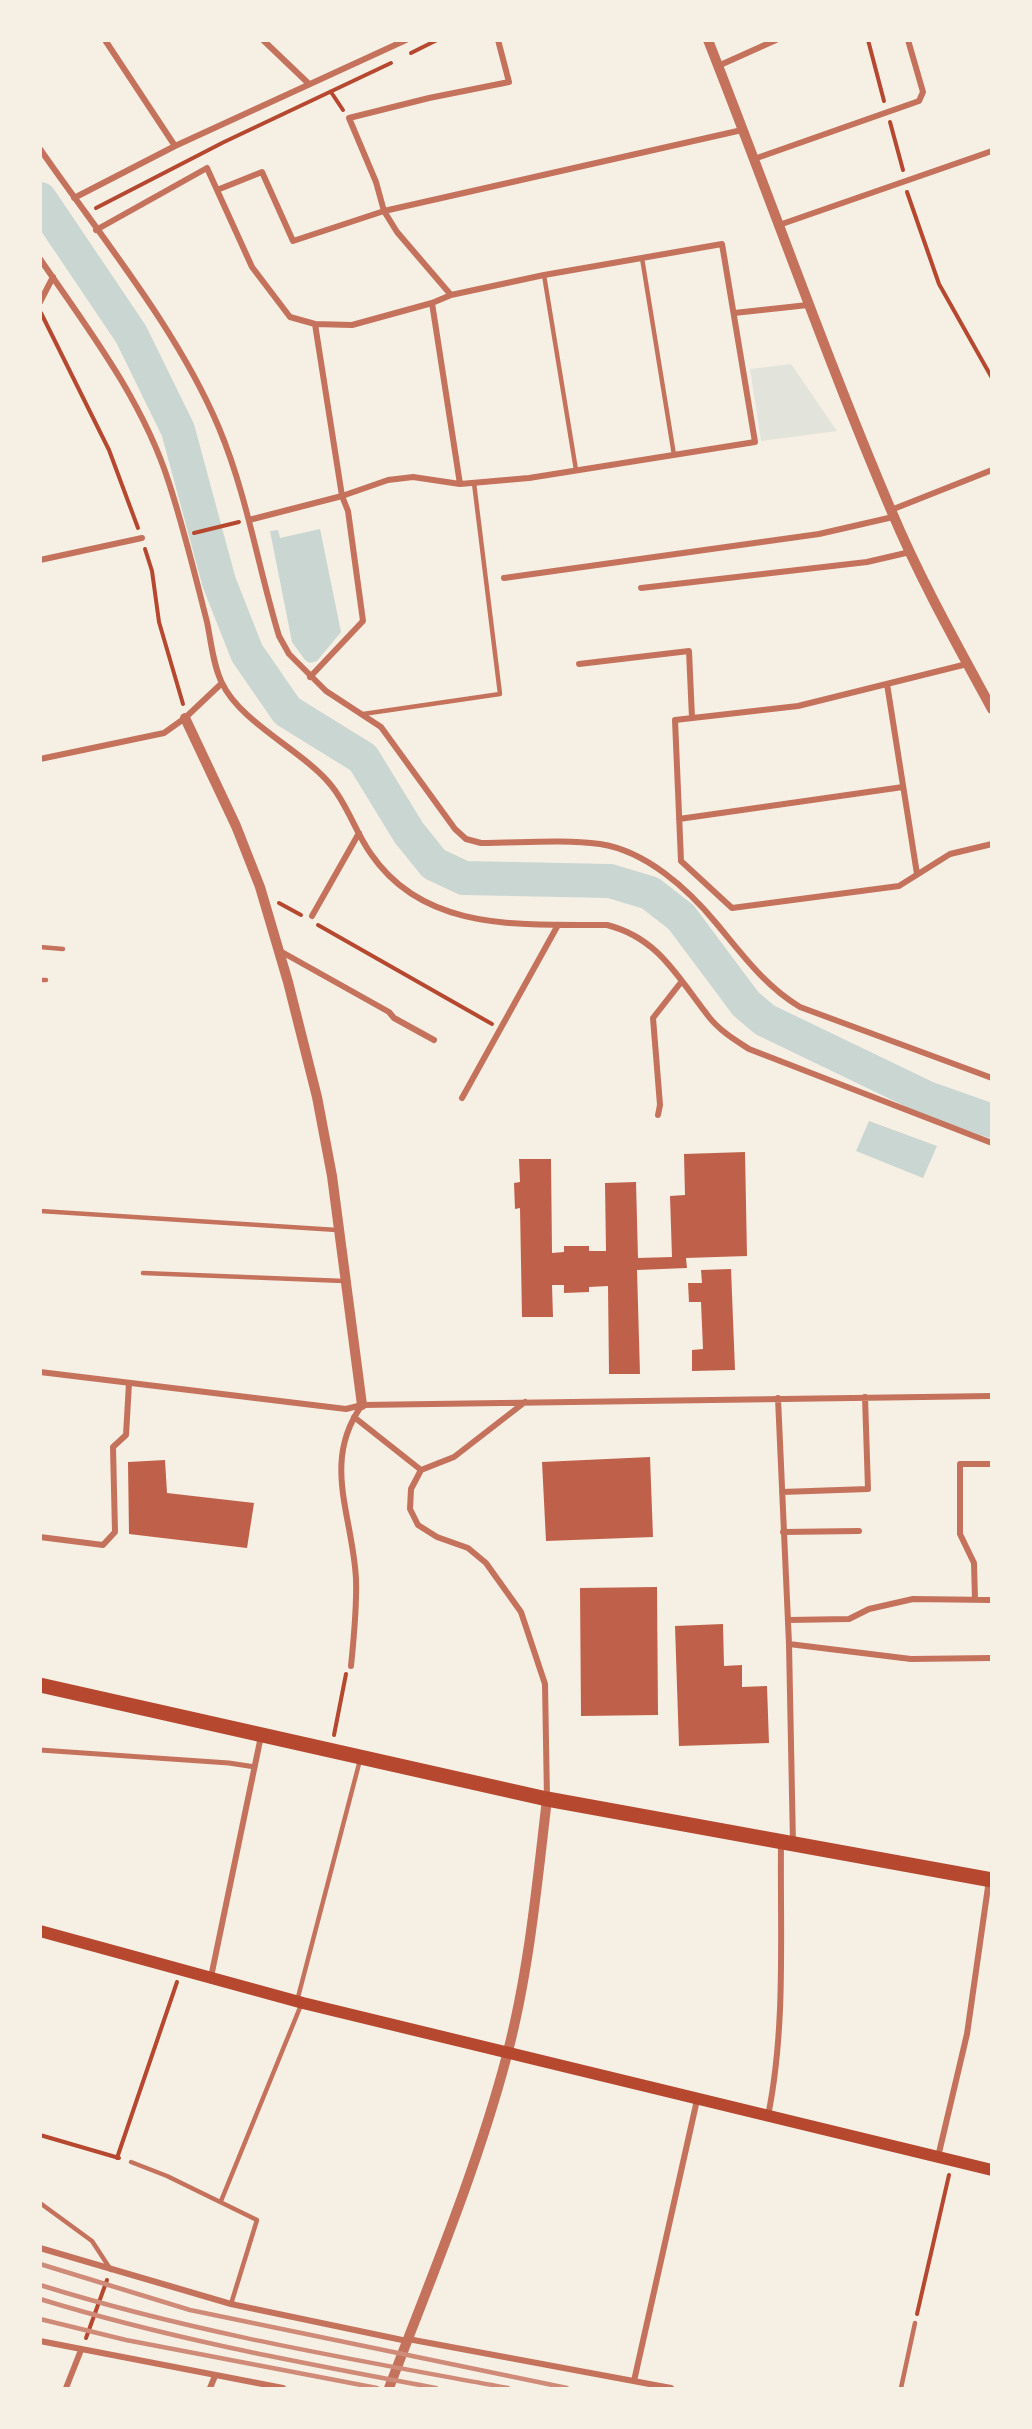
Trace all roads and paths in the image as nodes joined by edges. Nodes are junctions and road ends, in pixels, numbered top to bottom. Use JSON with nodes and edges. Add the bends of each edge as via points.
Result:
{"nodes":[{"id":1,"x":105,"y":40,"type":"edge"},
{"id":2,"x":263,"y":40,"type":"edge"},
{"id":3,"x":406,"y":40,"type":"edge"},
{"id":4,"x":437,"y":40,"type":"edge"},
{"id":5,"x":498,"y":40,"type":"edge"},
{"id":6,"x":708,"y":40,"type":"edge"},
{"id":7,"x":776,"y":40,"type":"edge"},
{"id":8,"x":868,"y":40,"type":"edge"},
{"id":9,"x":908,"y":40,"type":"edge"},
{"id":10,"x":405,"y":56,"type":"dead end"},
{"id":11,"x":394,"y":61,"type":"dead end"},
{"id":12,"x":718,"y":66,"type":"junction"},
{"id":13,"x":308,"y":83,"type":"junction"},
{"id":14,"x":331,"y":92,"type":"junction"},
{"id":15,"x":888,"y":114,"type":"junction"},
{"id":16,"x":349,"y":118,"type":"junction"},
{"id":17,"x":742,"y":130,"type":"junction"},
{"id":18,"x":175,"y":146,"type":"junction"},
{"id":19,"x":40,"y":149,"type":"edge"},
{"id":20,"x":992,"y":151,"type":"edge"},
{"id":21,"x":754,"y":159,"type":"junction"},
{"id":22,"x":904,"y":179,"type":"junction"},
{"id":23,"x":217,"y":190,"type":"junction"},
{"id":24,"x":74,"y":198,"type":"junction"},
{"id":25,"x":384,"y":211,"type":"junction"},
{"id":26,"x":85,"y":214,"type":"junction"},
{"id":27,"x":779,"y":225,"type":"junction"},
{"id":28,"x":96,"y":230,"type":"junction"},
{"id":29,"x":642,"y":258,"type":"junction"},
{"id":30,"x":40,"y":259,"type":"edge"},
{"id":31,"x":544,"y":275,"type":"junction"},
{"id":32,"x":53,"y":277,"type":"junction"},
{"id":33,"x":451,"y":295,"type":"junction"},
{"id":34,"x":40,"y":302,"type":"edge"},
{"id":35,"x":432,"y":303,"type":"junction"},
{"id":36,"x":808,"y":305,"type":"junction"},
{"id":37,"x":40,"y":313,"type":"edge"},
{"id":38,"x":734,"y":313,"type":"junction"},
{"id":39,"x":315,"y":324,"type":"junction"},
{"id":40,"x":992,"y":378,"type":"edge"},
{"id":41,"x":674,"y":455,"type":"junction"},
{"id":42,"x":576,"y":470,"type":"junction"},
{"id":43,"x":992,"y":470,"type":"edge"},
{"id":44,"x":474,"y":483,"type":"junction"},
{"id":45,"x":460,"y":484,"type":"junction"},
{"id":46,"x":342,"y":496,"type":"junction"},
{"id":47,"x":892,"y":513,"type":"junction"},
{"id":48,"x":249,"y":520,"type":"junction"},
{"id":49,"x":236,"y":523,"type":"dead end"},
{"id":50,"x":203,"y":531,"type":"dead end"},
{"id":51,"x":142,"y":538,"type":"junction"},
{"id":52,"x":910,"y":552,"type":"junction"},
{"id":53,"x":40,"y":561,"type":"edge"},
{"id":54,"x":504,"y":578,"type":"dead end"},
{"id":55,"x":641,"y":588,"type":"dead end"},
{"id":56,"x":967,"y":663,"type":"junction"},
{"id":57,"x":579,"y":664,"type":"dead end"},
{"id":58,"x":310,"y":677,"type":"junction"},
{"id":59,"x":222,"y":683,"type":"junction"},
{"id":60,"x":887,"y":684,"type":"junction"},
{"id":61,"x":992,"y":709,"type":"edge"},
{"id":62,"x":363,"y":714,"type":"junction"},
{"id":63,"x":185,"y":718,"type":"junction"},
{"id":64,"x":692,"y":718,"type":"junction"},
{"id":65,"x":40,"y":759,"type":"edge"},
{"id":66,"x":903,"y":788,"type":"junction"},
{"id":67,"x":679,"y":819,"type":"junction"},
{"id":68,"x":360,"y":833,"type":"junction"},
{"id":69,"x":992,"y":844,"type":"edge"},
{"id":70,"x":917,"y":874,"type":"junction"},
{"id":71,"x":263,"y":894,"type":"junction"},
{"id":72,"x":310,"y":919,"type":"junction"},
{"id":73,"x":558,"y":925,"type":"junction"},
{"id":74,"x":40,"y":947,"type":"edge"},
{"id":75,"x":63,"y":949,"type":"dead end"},
{"id":76,"x":279,"y":951,"type":"junction"},
{"id":77,"x":682,"y":981,"type":"junction"},
{"id":78,"x":501,"y":1029,"type":"junction"},
{"id":79,"x":434,"y":1040,"type":"dead end"},
{"id":80,"x":992,"y":1078,"type":"edge"},
{"id":81,"x":462,"y":1098,"type":"dead end"},
{"id":82,"x":658,"y":1115,"type":"dead end"},
{"id":83,"x":992,"y":1143,"type":"edge"},
{"id":84,"x":40,"y":1211,"type":"edge"},
{"id":85,"x":339,"y":1230,"type":"junction"},
{"id":86,"x":143,"y":1273,"type":"dead end"},
{"id":87,"x":345,"y":1281,"type":"junction"},
{"id":88,"x":40,"y":1372,"type":"edge"},
{"id":89,"x":129,"y":1383,"type":"junction"},
{"id":90,"x":992,"y":1396,"type":"edge"},
{"id":91,"x":865,"y":1397,"type":"junction"},
{"id":92,"x":778,"y":1398,"type":"junction"},
{"id":93,"x":525,"y":1402,"type":"junction"},
{"id":94,"x":362,"y":1405,"type":"junction"},
{"id":95,"x":354,"y":1417,"type":"junction"},
{"id":96,"x":992,"y":1464,"type":"edge"},
{"id":97,"x":421,"y":1470,"type":"junction"},
{"id":98,"x":782,"y":1492,"type":"junction"},
{"id":99,"x":859,"y":1531,"type":"dead end"},
{"id":100,"x":783,"y":1532,"type":"junction"},
{"id":101,"x":40,"y":1537,"type":"edge"},
{"id":102,"x":975,"y":1600,"type":"junction"},
{"id":103,"x":992,"y":1600,"type":"edge"},
{"id":104,"x":788,"y":1620,"type":"junction"},
{"id":105,"x":789,"y":1644,"type":"junction"},
{"id":106,"x":992,"y":1658,"type":"edge"},
{"id":107,"x":351,"y":1666,"type":"joint"},
{"id":108,"x":40,"y":1685,"type":"edge"},
{"id":109,"x":261,"y":1735,"type":"junction"},
{"id":110,"x":40,"y":1750,"type":"edge"},
{"id":111,"x":331,"y":1750,"type":"junction"},
{"id":112,"x":361,"y":1757,"type":"junction"},
{"id":113,"x":255,"y":1767,"type":"junction"},
{"id":114,"x":547,"y":1799,"type":"junction"},
{"id":115,"x":787,"y":1844,"type":"junction"},
{"id":116,"x":990,"y":1880,"type":"edge"},
{"id":117,"x":40,"y":1931,"type":"edge"},
{"id":118,"x":182,"y":1969,"type":"junction"},
{"id":119,"x":211,"y":1977,"type":"junction"},
{"id":120,"x":300,"y":2002,"type":"junction"},
{"id":121,"x":507,"y":2054,"type":"junction"},
{"id":122,"x":697,"y":2100,"type":"junction"},
{"id":123,"x":768,"y":2116,"type":"junction"},
{"id":124,"x":40,"y":2135,"type":"edge"},
{"id":125,"x":938,"y":2157,"type":"junction"},
{"id":126,"x":117,"y":2158,"type":"junction"},
{"id":127,"x":952,"y":2160,"type":"junction"},
{"id":128,"x":131,"y":2162,"type":"joint"},
{"id":129,"x":992,"y":2170,"type":"edge"},
{"id":130,"x":221,"y":2201,"type":"junction"},
{"id":131,"x":40,"y":2203,"type":"edge"},
{"id":132,"x":40,"y":2248,"type":"edge"},
{"id":133,"x":111,"y":2270,"type":"junction"},
{"id":134,"x":231,"y":2304,"type":"junction"},
{"id":135,"x":915,"y":2324,"type":"joint"},
{"id":136,"x":407,"y":2340,"type":"junction"},
{"id":137,"x":40,"y":2341,"type":"edge"},
{"id":138,"x":81,"y":2350,"type":"junction"},
{"id":139,"x":215,"y":2376,"type":"junction"},
{"id":140,"x":634,"y":2381,"type":"junction"},
{"id":141,"x":66,"y":2388,"type":"edge"},
{"id":142,"x":210,"y":2388,"type":"edge"},
{"id":143,"x":283,"y":2388,"type":"edge"},
{"id":144,"x":389,"y":2388,"type":"edge"},
{"id":145,"x":671,"y":2388,"type":"edge"},
{"id":146,"x":900,"y":2388,"type":"edge"}],
"edges":[{"from":1,"to":18,"type":"street"},
{"from":2,"to":13,"type":"street"},
{"from":3,"to":13,"type":"street"},
{"from":4,"to":10,"type":"path"},
{"from":5,"to":16,"type":"street","via":[[509,82]]},
{"from":6,"to":12,"type":"street"},
{"from":7,"to":12,"type":"street"},
{"from":8,"to":15,"type":"path"},
{"from":9,"to":15,"type":"street","via":[[923,92],[919,101]]},
{"from":11,"to":14,"type":"path"},
{"from":12,"to":17,"type":"street"},
{"from":13,"to":18,"type":"street"},
{"from":14,"to":16,"type":"path"},
{"from":14,"to":26,"type":"path"},
{"from":15,"to":21,"type":"street"},
{"from":15,"to":22,"type":"path"},
{"from":16,"to":25,"type":"street"},
{"from":17,"to":21,"type":"street"},
{"from":17,"to":25,"type":"street"},
{"from":18,"to":24,"type":"street"},
{"from":19,"to":24,"type":"street"},
{"from":20,"to":22,"type":"street"},
{"from":21,"to":27,"type":"street"},
{"from":22,"to":27,"type":"street"},
{"from":22,"to":40,"type":"path","via":[[939,284]]},
{"from":23,"to":25,"type":"street","via":[[262,172],[293,241]]},
{"from":23,"to":28,"type":"street","via":[[207,168]]},
{"from":23,"to":39,"type":"street","via":[[252,267],[290,317]]},
{"from":24,"to":26,"type":"street"},
{"from":25,"to":33,"type":"street"},
{"from":26,"to":28,"type":"street"},
{"from":27,"to":36,"type":"street"},
{"from":28,"to":48,"type":"street","via":[[182,352],[218,426]]},
{"from":29,"to":31,"type":"street"},
{"from":29,"to":38,"type":"street","via":[[722,244]]},
{"from":29,"to":41,"type":"lane"},
{"from":30,"to":32,"type":"street"},
{"from":31,"to":33,"type":"street"},
{"from":31,"to":42,"type":"lane"},
{"from":32,"to":34,"type":"street"},
{"from":32,"to":59,"type":"street","via":[[132,396],[168,480]]},
{"from":33,"to":35,"type":"street"},
{"from":35,"to":39,"type":"street","via":[[352,325]]},
{"from":35,"to":45,"type":"street"},
{"from":36,"to":38,"type":"street"},
{"from":36,"to":47,"type":"street"},
{"from":37,"to":51,"type":"path","via":[[109,450]]},
{"from":38,"to":41,"type":"street","via":[[755,442]]},
{"from":39,"to":46,"type":"street"},
{"from":41,"to":42,"type":"street"},
{"from":42,"to":44,"type":"street"},
{"from":43,"to":47,"type":"street"},
{"from":44,"to":45,"type":"street"},
{"from":44,"to":62,"type":"lane","via":[[500,694]]},
{"from":45,"to":46,"type":"street","via":[[413,477],[388,480]]},
{"from":46,"to":48,"type":"street"},
{"from":46,"to":58,"type":"street","via":[[348,512],[363,621]]},
{"from":47,"to":52,"type":"street"},
{"from":47,"to":54,"type":"street","via":[[819,534]]},
{"from":48,"to":58,"type":"street","via":[[279,636]]},
{"from":49,"to":50,"type":"path"},
{"from":51,"to":53,"type":"street"},
{"from":51,"to":63,"type":"path"},
{"from":52,"to":55,"type":"street","via":[[867,562]]},
{"from":52,"to":56,"type":"street"},
{"from":56,"to":60,"type":"street"},
{"from":56,"to":61,"type":"street"},
{"from":57,"to":64,"type":"street","via":[[688,651]]},
{"from":58,"to":62,"type":"street"},
{"from":59,"to":63,"type":"street"},
{"from":59,"to":68,"type":"street","via":[[260,725],[327,780]]},
{"from":60,"to":64,"type":"street","via":[[798,706]]},
{"from":60,"to":66,"type":"street"},
{"from":62,"to":80,"type":"street","via":[[381,727],[454,829],[466,839],[481,843],[598,844],[639,858],[698,901],[767,984],[782,996],[800,1007]]},
{"from":63,"to":65,"type":"street","via":[[164,733]]},
{"from":63,"to":71,"type":"street"},
{"from":64,"to":67,"type":"street","via":[[675,720]]},
{"from":66,"to":67,"type":"street"},
{"from":66,"to":70,"type":"street"},
{"from":67,"to":70,"type":"street","via":[[681,861],[732,908],[899,886]]},
{"from":68,"to":72,"type":"street"},
{"from":68,"to":73,"type":"street","via":[[391,880],[432,907],[470,919]]},
{"from":69,"to":70,"type":"street","via":[[950,854]]},
{"from":71,"to":72,"type":"path"},
{"from":71,"to":76,"type":"street"},
{"from":72,"to":78,"type":"path"},
{"from":73,"to":77,"type":"street","via":[[607,926],[628,931],[664,958]]},
{"from":73,"to":78,"type":"street"},
{"from":74,"to":75,"type":"lane"},
{"from":76,"to":79,"type":"street"},
{"from":76,"to":85,"type":"street","via":[[317,1097]]},
{"from":77,"to":82,"type":"street","via":[[653,1018]]},
{"from":77,"to":83,"type":"street","via":[[710,1019],[749,1049]]},
{"from":78,"to":81,"type":"street"},
{"from":84,"to":85,"type":"lane"},
{"from":85,"to":87,"type":"street"},
{"from":86,"to":87,"type":"lane"},
{"from":87,"to":94,"type":"street"},
{"from":88,"to":89,"type":"street"},
{"from":89,"to":94,"type":"street","via":[[346,1409]]},
{"from":89,"to":101,"type":"street","via":[[126,1435],[113,1447],[115,1532],[104,1545]]},
{"from":90,"to":91,"type":"street"},
{"from":91,"to":92,"type":"street"},
{"from":91,"to":98,"type":"street","via":[[868,1489]]},
{"from":92,"to":93,"type":"street"},
{"from":92,"to":98,"type":"street"},
{"from":93,"to":94,"type":"street"},
{"from":93,"to":97,"type":"street","via":[[454,1457]]},
{"from":94,"to":95,"type":"street"},
{"from":95,"to":97,"type":"street"},
{"from":95,"to":107,"type":"street","via":[[340,1456],[341,1492],[356,1577]]},
{"from":96,"to":102,"type":"street","via":[[960,1464],[960,1534],[974,1563]]},
{"from":97,"to":114,"type":"street","via":[[411,1489],[410,1509],[418,1525],[468,1548],[486,1563],[521,1612],[545,1684]]},
{"from":98,"to":100,"type":"street"},
{"from":99,"to":100,"type":"street"},
{"from":100,"to":104,"type":"street"},
{"from":102,"to":103,"type":"street"},
{"from":102,"to":104,"type":"street","via":[[913,1599],[869,1609],[849,1619]]},
{"from":104,"to":105,"type":"street"},
{"from":105,"to":106,"type":"street","via":[[911,1659]]},
{"from":105,"to":115,"type":"street"},
{"from":107,"to":111,"type":"path","via":[[347,1667]]},
{"from":108,"to":109,"type":"main road"},
{"from":109,"to":111,"type":"main road"},
{"from":109,"to":113,"type":"street"},
{"from":110,"to":113,"type":"street"},
{"from":111,"to":112,"type":"main road"},
{"from":112,"to":114,"type":"main road"},
{"from":112,"to":120,"type":"lane"},
{"from":113,"to":119,"type":"street"},
{"from":114,"to":115,"type":"main road"},
{"from":114,"to":121,"type":"street","via":[[534,1903]]},
{"from":115,"to":116,"type":"main road"},
{"from":115,"to":123,"type":"street","via":[[777,2062]]},
{"from":116,"to":125,"type":"street","via":[[967,2034]]},
{"from":117,"to":118,"type":"main road"},
{"from":118,"to":119,"type":"main road"},
{"from":118,"to":126,"type":"path"},
{"from":119,"to":120,"type":"main road"},
{"from":120,"to":121,"type":"main road"},
{"from":120,"to":130,"type":"lane"},
{"from":121,"to":122,"type":"main road"},
{"from":121,"to":136,"type":"street","via":[[455,2218]]},
{"from":122,"to":123,"type":"main road"},
{"from":122,"to":140,"type":"street"},
{"from":123,"to":125,"type":"main road"},
{"from":124,"to":126,"type":"path"},
{"from":125,"to":127,"type":"main road"},
{"from":126,"to":128,"type":"path"},
{"from":127,"to":129,"type":"main road"},
{"from":127,"to":135,"type":"path"},
{"from":128,"to":130,"type":"lane"},
{"from":130,"to":134,"type":"lane","via":[[257,2220]]},
{"from":131,"to":133,"type":"lane","via":[[92,2241]]},
{"from":132,"to":133,"type":"street"},
{"from":133,"to":134,"type":"street"},
{"from":133,"to":138,"type":"path"},
{"from":134,"to":136,"type":"street"},
{"from":135,"to":146,"type":"lane"},
{"from":136,"to":140,"type":"street"},
{"from":136,"to":144,"type":"street"},
{"from":137,"to":138,"type":"street"},
{"from":138,"to":139,"type":"street"},
{"from":138,"to":141,"type":"street"},
{"from":139,"to":142,"type":"street"},
{"from":139,"to":143,"type":"street"},
{"from":140,"to":145,"type":"street"}]}
